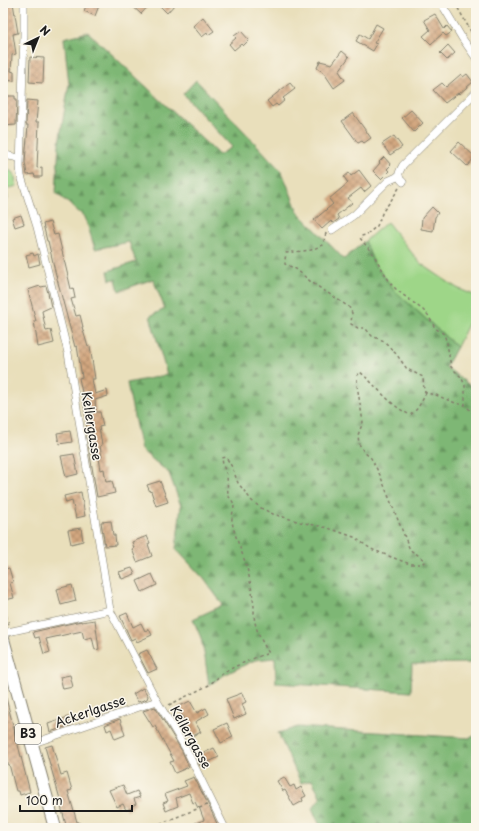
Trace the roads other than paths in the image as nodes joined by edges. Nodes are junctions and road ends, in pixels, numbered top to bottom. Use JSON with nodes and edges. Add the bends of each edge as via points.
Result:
{"nodes":[{"id":1,"x":24,"y":3,"type":"edge"},
{"id":2,"x":441,"y":3,"type":"edge"},
{"id":3,"x":476,"y":58,"type":"edge"},
{"id":4,"x":476,"y":92,"type":"edge"},
{"id":5,"x":3,"y":153,"type":"edge"},
{"id":6,"x":19,"y":158,"type":"junction"},
{"id":7,"x":332,"y":230,"type":"road end"},
{"id":8,"x":110,"y":610,"type":"junction"},
{"id":9,"x":5,"y":635,"type":"edge"},
{"id":10,"x":157,"y":701,"type":"junction"},
{"id":11,"x":31,"y":744,"type":"junction"},
{"id":12,"x":54,"y":828,"type":"edge"},
{"id":13,"x":225,"y":828,"type":"edge"}],
"edges":[{"from":1,"to":6,"type":"street","name":"Kellergasse"},
{"from":2,"to":3,"type":"street"},
{"from":4,"to":7,"type":"street","via":[[403,164],[401,179],[388,181],[354,215]]},
{"from":5,"to":6,"type":"street"},
{"from":6,"to":8,"type":"street","name":"Kellergasse","via":[[21,176],[37,227],[68,353]]},
{"from":8,"to":9,"type":"street"},
{"from":8,"to":10,"type":"street","name":"Kellergasse"},
{"from":9,"to":11,"type":"main road","number":"B3"},
{"from":10,"to":11,"type":"street","name":"Ackerlgasse"},
{"from":10,"to":13,"type":"street","name":"Kellergasse","via":[[186,749]]},
{"from":11,"to":12,"type":"main road","number":"B3"}]}
